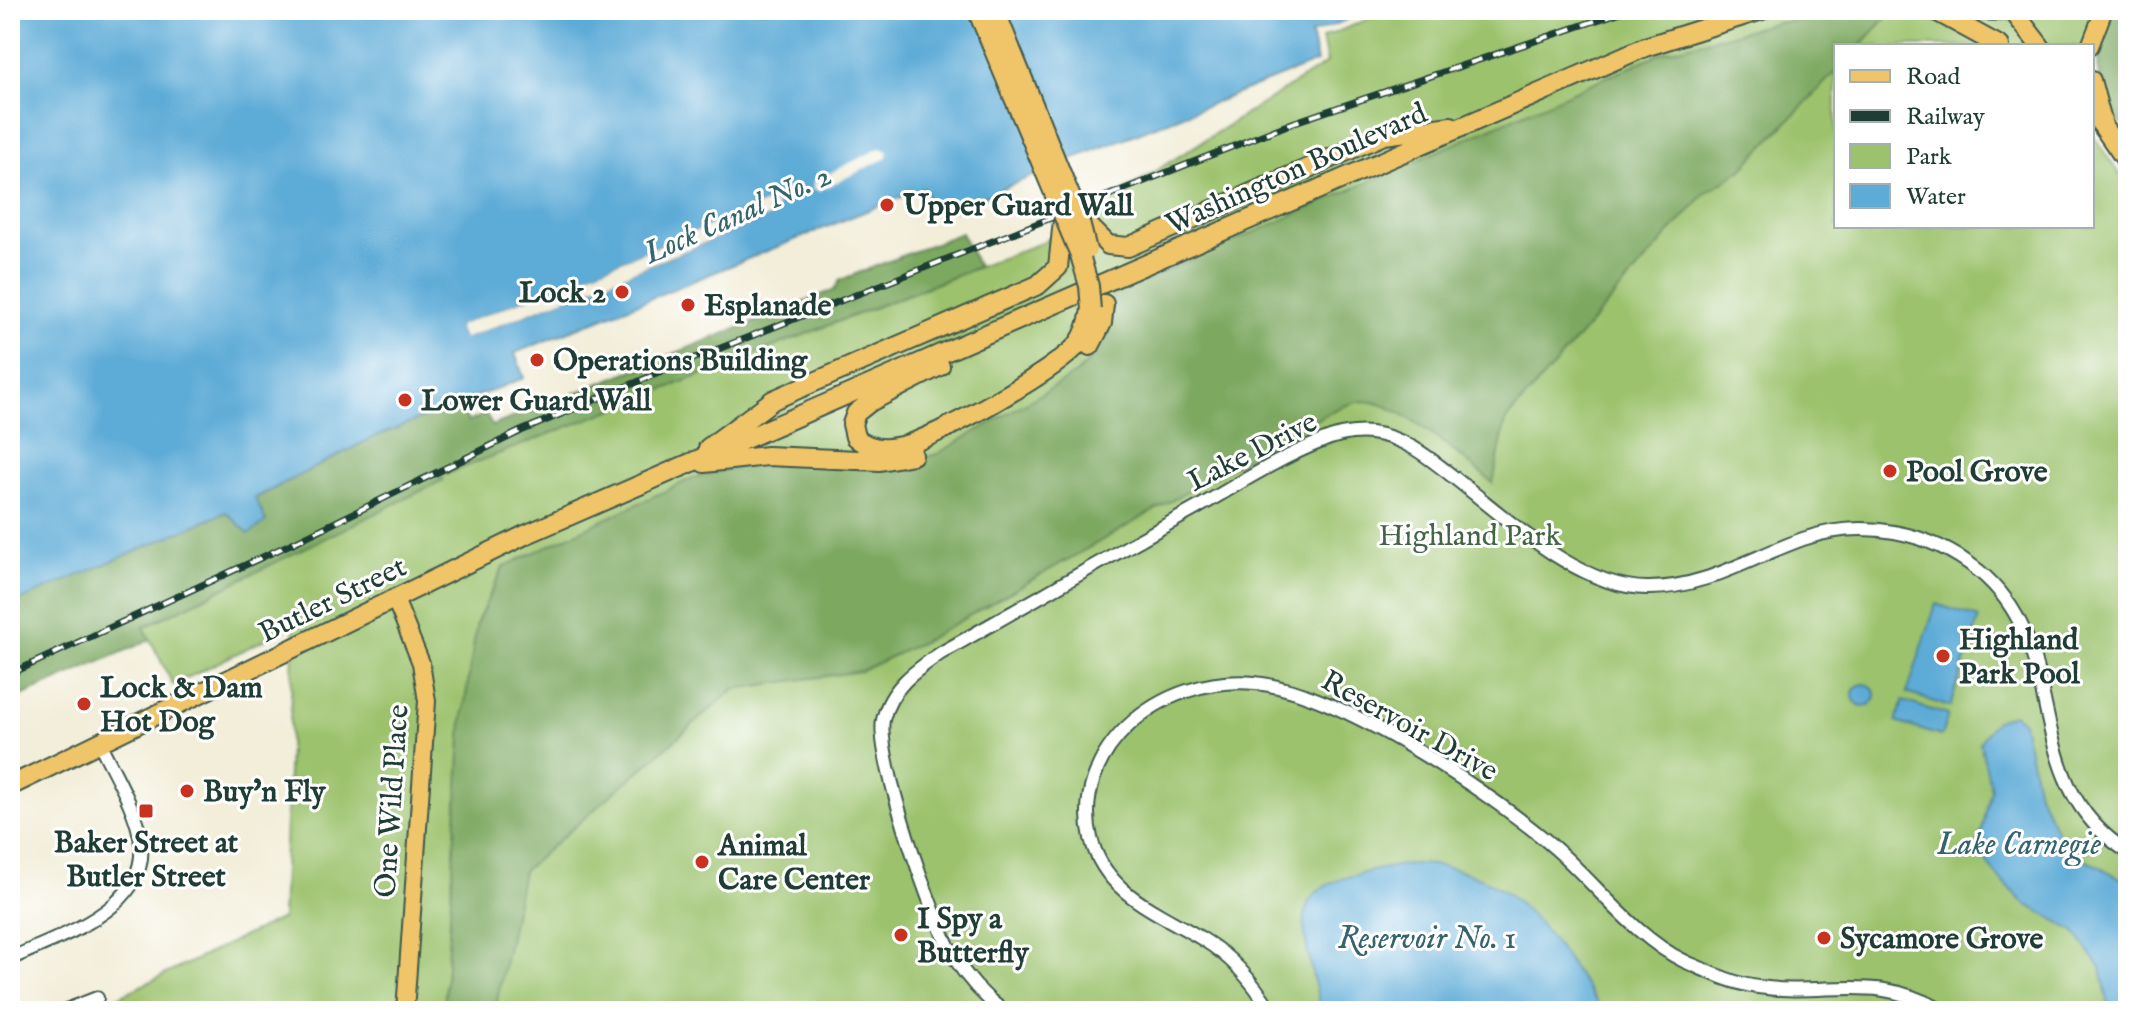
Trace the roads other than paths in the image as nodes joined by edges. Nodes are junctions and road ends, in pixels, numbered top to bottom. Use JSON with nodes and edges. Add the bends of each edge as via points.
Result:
{"nodes":[{"id":1,"x":977,"y":10,"type":"edge"},
{"id":2,"x":995,"y":10,"type":"edge"},
{"id":3,"x":1762,"y":10,"type":"edge"},
{"id":4,"x":1934,"y":10,"type":"edge"},
{"id":5,"x":1962,"y":10,"type":"edge"},
{"id":6,"x":2104,"y":10,"type":"edge"},
{"id":7,"x":2019,"y":11,"type":"edge"},
{"id":8,"x":1996,"y":44,"type":"edge"},
{"id":9,"x":2039,"y":44,"type":"edge"},
{"id":10,"x":2091,"y":44,"type":"edge"},
{"id":11,"x":2094,"y":87,"type":"edge"},
{"id":12,"x":2094,"y":115,"type":"edge"},
{"id":13,"x":1477,"y":120,"type":"junction"},
{"id":14,"x":2106,"y":130,"type":"junction"},
{"id":15,"x":2128,"y":163,"type":"edge"},
{"id":16,"x":1071,"y":218,"type":"junction"},
{"id":17,"x":1096,"y":287,"type":"junction"},
{"id":18,"x":1098,"y":307,"type":"junction"},
{"id":19,"x":681,"y":466,"type":"junction"},
{"id":20,"x":395,"y":599,"type":"junction"},
{"id":21,"x":100,"y":744,"type":"junction"},
{"id":22,"x":10,"y":786,"type":"edge"},
{"id":23,"x":2128,"y":852,"type":"edge"},
{"id":24,"x":10,"y":959,"type":"edge"},
{"id":25,"x":97,"y":998,"type":"dead end"},
{"id":26,"x":64,"y":1011,"type":"edge"},
{"id":27,"x":405,"y":1011,"type":"edge"},
{"id":28,"x":1003,"y":1011,"type":"edge"},
{"id":29,"x":1271,"y":1011,"type":"edge"},
{"id":30,"x":1943,"y":1011,"type":"edge"}],
"edges":[{"from":1,"to":16,"type":"highway","bridge":true},
{"from":2,"to":16,"type":"highway","bridge":true},
{"from":3,"to":13,"type":"highway","name":"Washington Boulevard","via":[[1673,36]]},
{"from":4,"to":8,"type":"highway"},
{"from":5,"to":7,"type":"highway"},
{"from":6,"to":10,"type":"main road"},
{"from":7,"to":9,"type":"highway"},
{"from":11,"to":14,"type":"main road"},
{"from":12,"to":14,"type":"highway"},
{"from":13,"to":16,"type":"highway","via":[[1384,135],[1128,247],[1108,245]]},
{"from":13,"to":17,"type":"highway","name":"Washington Boulevard"},
{"from":14,"to":15,"type":"highway"},
{"from":16,"to":18,"type":"highway","bridge":true},
{"from":16,"to":19,"type":"highway","via":[[1058,267],[1038,285],[773,400]]},
{"from":17,"to":18,"type":"highway","via":[[870,402],[856,413],[853,433],[862,443],[881,448],[935,434],[1060,360],[1083,337]]},
{"from":17,"to":19,"type":"highway","name":"Washington Boulevard"},
{"from":18,"to":19,"type":"highway","via":[[1099,332],[1074,365],[927,451],[880,461],[767,456]]},
{"from":19,"to":20,"type":"highway","name":"Butler Street"},
{"from":20,"to":21,"type":"highway","name":"Butler Street"},
{"from":20,"to":27,"type":"main road","name":"One Wild Place","via":[[421,663],[427,701]]},
{"from":21,"to":22,"type":"highway","name":"Butler Street"},
{"from":21,"to":24,"type":"street","via":[[138,828],[142,853],[136,876],[123,896],[98,917]]},
{"from":23,"to":28,"type":"street","name":"Lake Drive","via":[[2096,828],[2068,790],[2054,754],[2037,667],[2019,620],[1982,573],[1941,546],[1875,529],[1827,532],[1682,584],[1625,585],[1553,553],[1403,441],[1372,433],[1346,434],[1316,443],[1223,493],[941,653],[908,676],[888,703],[882,750],[940,927],[969,979]]},
{"from":25,"to":26,"type":"street"},
{"from":29,"to":30,"type":"street","name":"Reservoir Drive","via":[[1258,990],[1216,948],[1127,894],[1105,869],[1091,839],[1091,787],[1113,743],[1141,714],[1204,685],[1281,688],[1333,708],[1426,757],[1520,820],[1646,934],[1695,965],[1760,988],[1877,987],[1920,998]]}]}
